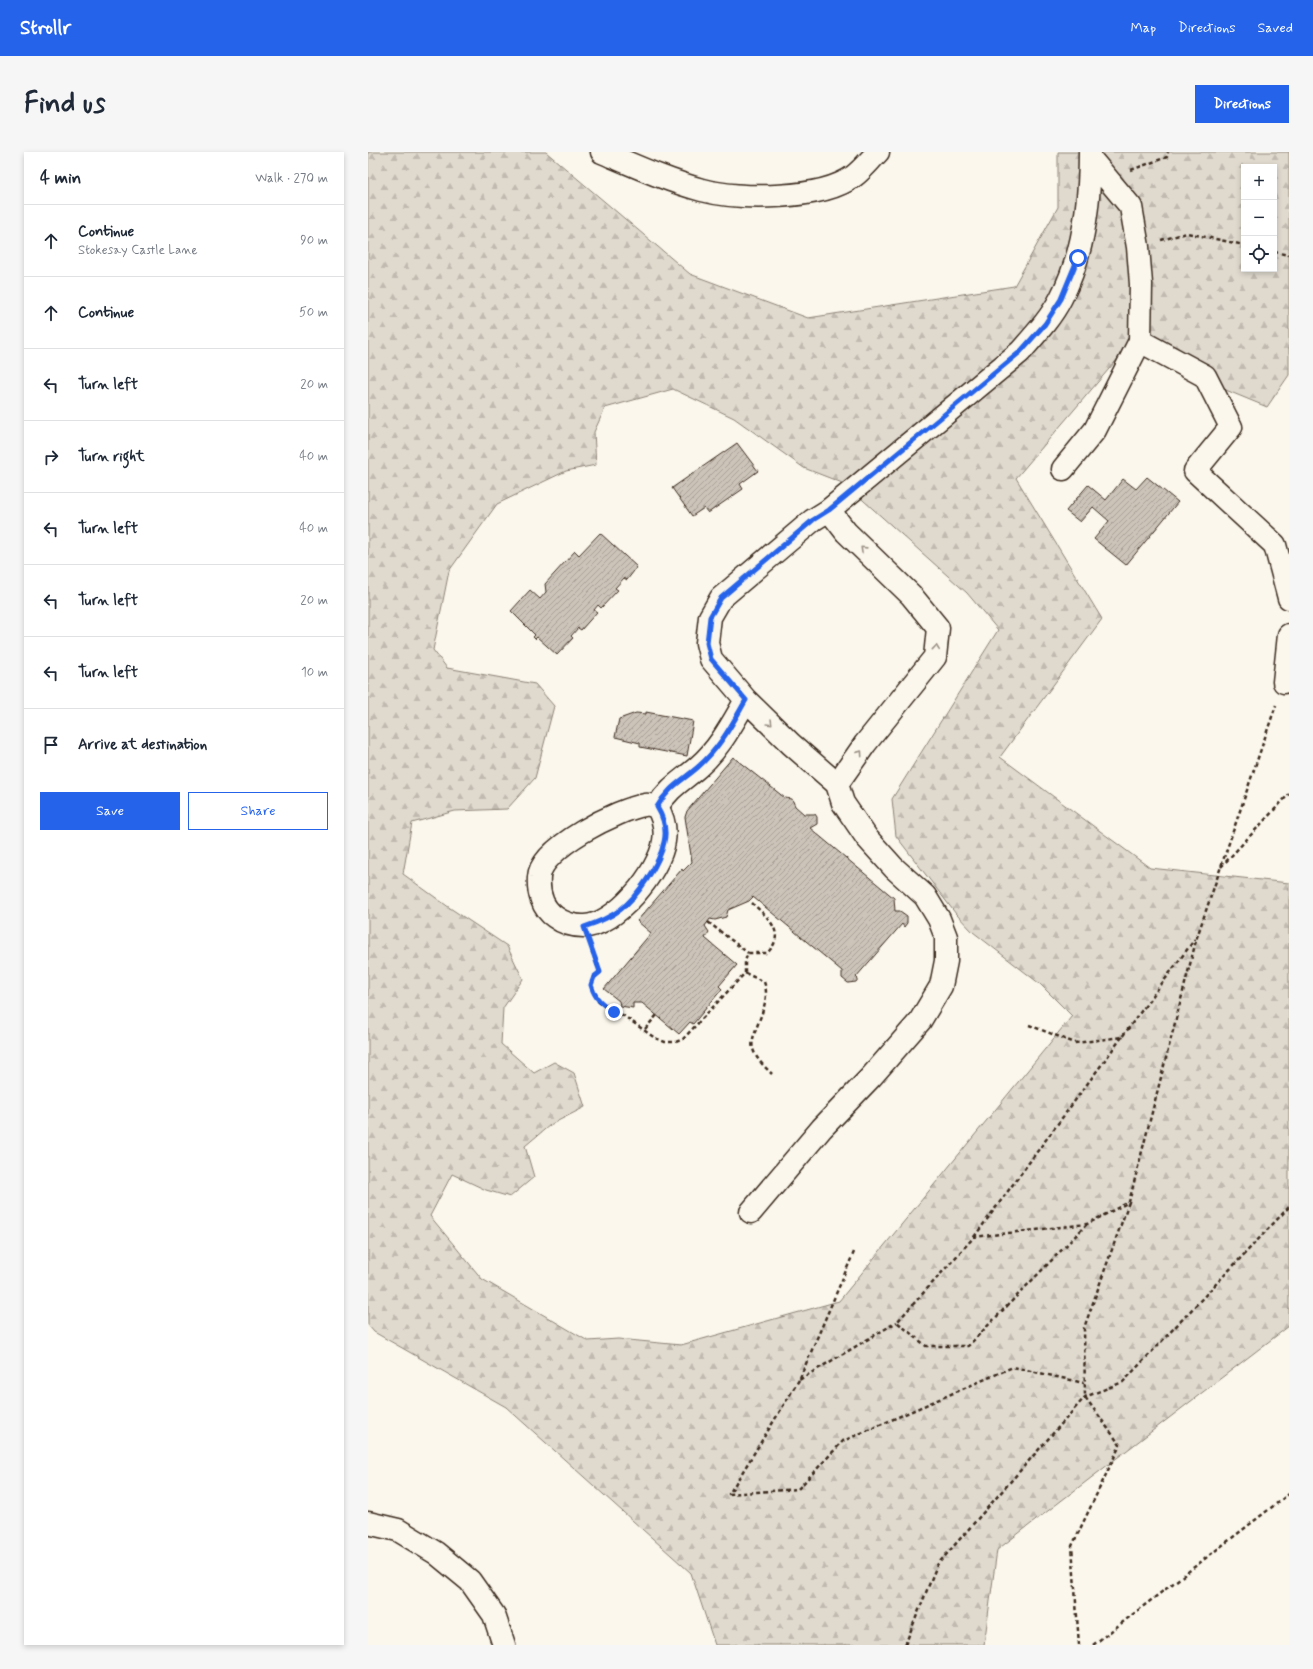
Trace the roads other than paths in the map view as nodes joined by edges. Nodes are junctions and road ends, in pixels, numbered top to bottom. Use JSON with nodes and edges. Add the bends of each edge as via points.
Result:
{"nodes":[{"id":1,"x":602,"y":152,"type":"edge"},
{"id":2,"x":878,"y":152,"type":"edge"},
{"id":3,"x":1090,"y":155,"type":"edge"},
{"id":4,"x":1140,"y":341,"type":"junction"},
{"id":5,"x":1064,"y":469,"type":"dead end"},
{"id":6,"x":829,"y":510,"type":"junction"},
{"id":7,"x":1289,"y":598,"type":"edge"},
{"id":8,"x":1289,"y":635,"type":"edge"},
{"id":9,"x":1284,"y":682,"type":"road end"},
{"id":10,"x":746,"y":700,"type":"junction"},
{"id":11,"x":837,"y":784,"type":"junction"},
{"id":12,"x":657,"y":807,"type":"junction"},
{"id":13,"x":750,"y":1212,"type":"dead end"},
{"id":14,"x":368,"y":1523,"type":"edge"},
{"id":15,"x":504,"y":1645,"type":"edge"}],
"edges":[{"from":1,"to":2,"type":"street","via":[[704,191],[757,197],[797,196],[826,188],[853,176]]},
{"from":3,"to":4,"type":"street","via":[[1131,207],[1141,284]]},
{"from":3,"to":6,"type":"street","via":[[1087,204],[1078,258],[1061,299],[1045,324],[1020,352]]},
{"from":4,"to":5,"type":"street","via":[[1096,430]]},
{"from":4,"to":7,"type":"street","via":[[1205,376],[1231,427],[1195,472],[1275,545]]},
{"from":6,"to":10,"type":"street","via":[[742,578],[721,598],[710,617],[707,643],[711,659]]},
{"from":11,"to":6,"type":"street","one_way":true,"via":[[865,744],[935,657],[938,628],[911,595],[846,532]]},
{"from":8,"to":9,"type":"street"},
{"from":10,"to":11,"type":"street","one_way":true},
{"from":10,"to":12,"type":"street","via":[[722,742],[698,767],[664,794]]},
{"from":11,"to":13,"type":"street","via":[[843,803],[867,838],[894,868],[925,896],[946,937],[946,962],[941,986],[920,1021],[822,1128]]},
{"from":12,"to":12,"type":"street","via":[[647,804],[631,808],[568,840],[553,853],[539,874],[538,890],[548,912],[564,923],[584,927],[620,910],[638,891],[655,865],[664,841],[663,818]]},
{"from":14,"to":15,"type":"street","via":[[398,1530],[436,1554],[470,1581],[494,1614]]}]}
